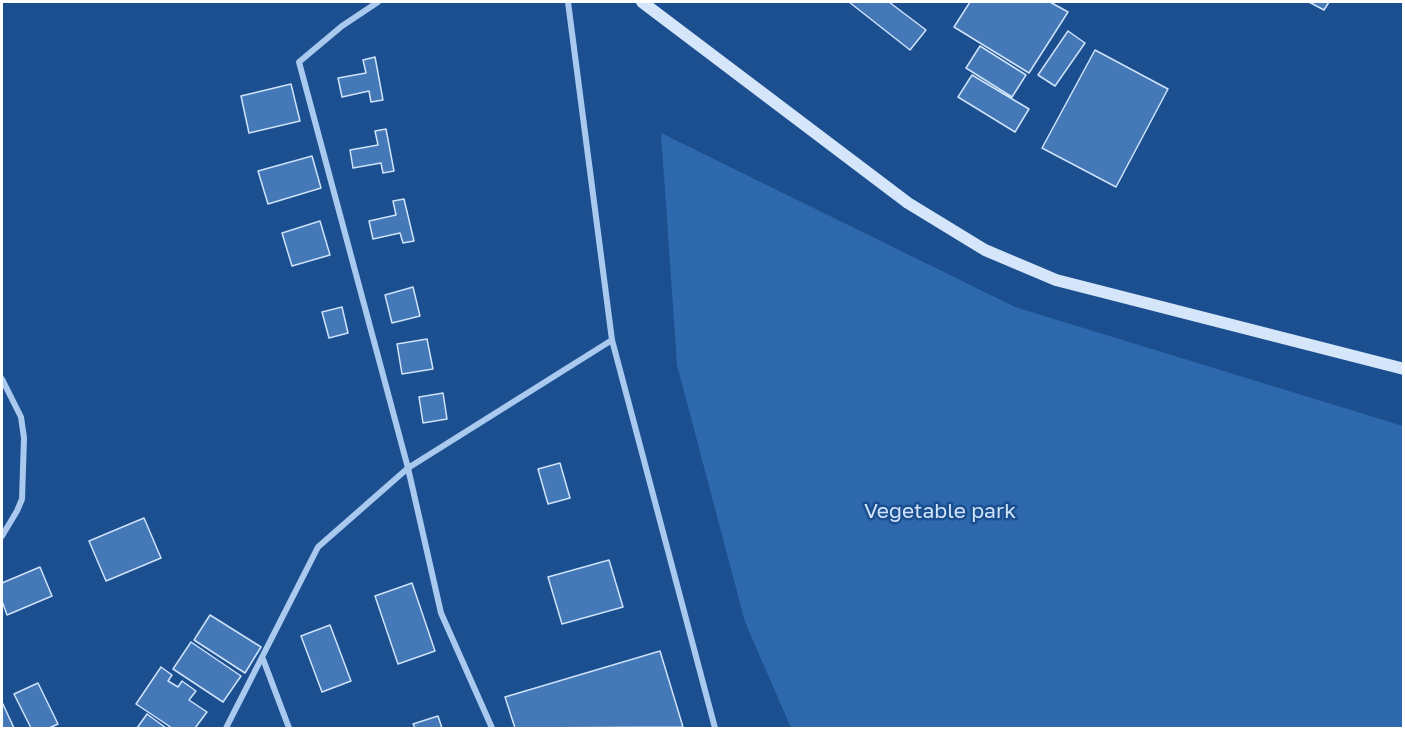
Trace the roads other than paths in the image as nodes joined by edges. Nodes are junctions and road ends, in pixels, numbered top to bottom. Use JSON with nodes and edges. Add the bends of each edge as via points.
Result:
{"nodes":[{"id":1,"x":378,"y":2,"type":"edge"},
{"id":2,"x":568,"y":2,"type":"edge"},
{"id":3,"x":642,"y":2,"type":"edge"},
{"id":4,"x":612,"y":340,"type":"junction"},
{"id":5,"x":1404,"y":369,"type":"edge"},
{"id":6,"x":2,"y":380,"type":"edge"},
{"id":7,"x":408,"y":468,"type":"junction"},
{"id":8,"x":2,"y":536,"type":"edge"},
{"id":9,"x":263,"y":659,"type":"junction"},
{"id":10,"x":226,"y":729,"type":"edge"},
{"id":11,"x":289,"y":729,"type":"edge"},
{"id":12,"x":492,"y":729,"type":"edge"},
{"id":13,"x":715,"y":729,"type":"edge"}],
"edges":[{"from":1,"to":7,"type":"street","via":[[342,26],[299,63]]},
{"from":2,"to":4,"type":"street"},
{"from":3,"to":5,"type":"main road","via":[[908,203],[985,250],[1056,280]]},
{"from":4,"to":7,"type":"street"},
{"from":4,"to":13,"type":"street"},
{"from":6,"to":8,"type":"street","via":[[21,417],[24,438],[22,499]]},
{"from":7,"to":9,"type":"street","via":[[318,547]]},
{"from":7,"to":12,"type":"street","via":[[441,613]]},
{"from":9,"to":10,"type":"street"},
{"from":9,"to":11,"type":"street"}]}
